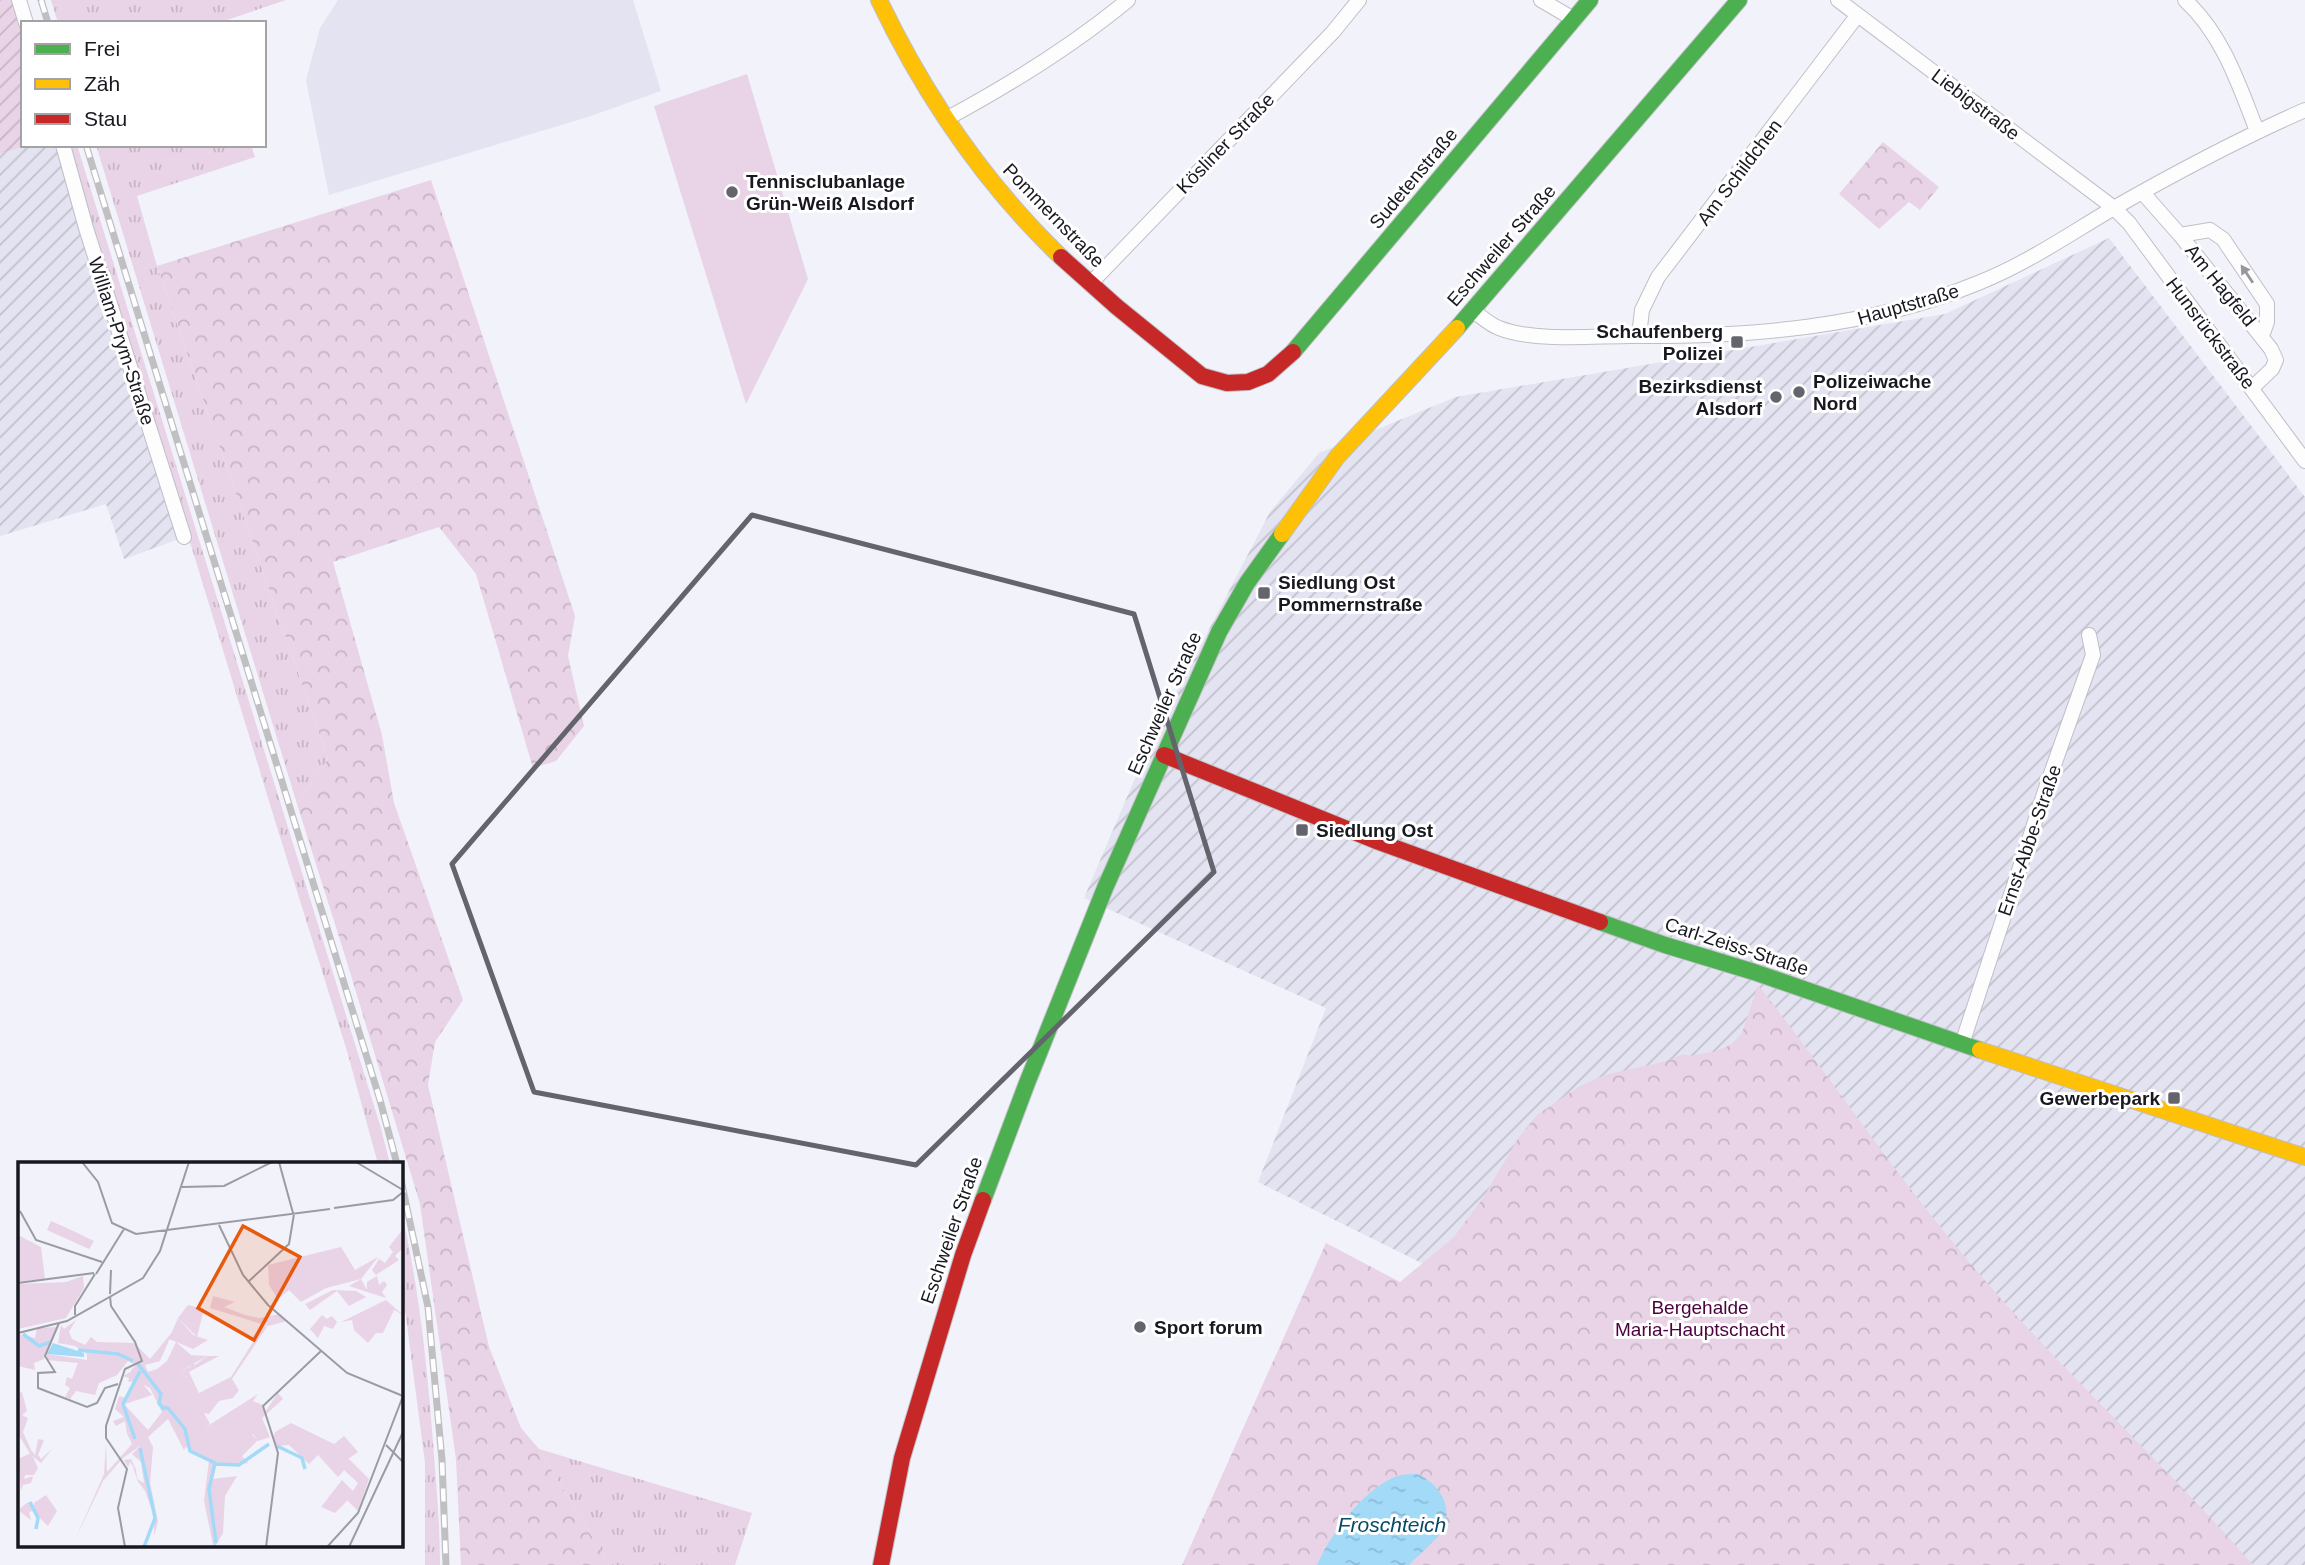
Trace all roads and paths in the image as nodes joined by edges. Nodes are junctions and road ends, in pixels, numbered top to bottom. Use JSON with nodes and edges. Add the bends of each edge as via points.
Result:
{"nodes":[{"id":1,"x":19,"y":0,"type":"edge"},
{"id":2,"x":879,"y":0,"type":"edge"},
{"id":3,"x":1128,"y":0,"type":"edge"},
{"id":4,"x":1359,"y":0,"type":"edge"},
{"id":5,"x":1541,"y":0,"type":"edge"},
{"id":6,"x":1590,"y":0,"type":"edge"},
{"id":7,"x":1739,"y":0,"type":"edge"},
{"id":8,"x":1839,"y":0,"type":"edge"},
{"id":9,"x":2185,"y":0,"type":"edge"},
{"id":10,"x":1857,"y":16,"type":"junction"},
{"id":11,"x":1575,"y":20,"type":"junction"},
{"id":12,"x":25,"y":21,"type":"edge"},
{"id":13,"x":2305,"y":110,"type":"edge"},
{"id":14,"x":946,"y":118,"type":"junction"},
{"id":15,"x":2257,"y":131,"type":"junction"},
{"id":16,"x":64,"y":147,"type":"edge"},
{"id":17,"x":2143,"y":192,"type":"junction"},
{"id":18,"x":2114,"y":208,"type":"junction"},
{"id":19,"x":2180,"y":235,"type":"junction"},
{"id":20,"x":1090,"y":284,"type":"junction"},
{"id":21,"x":1473,"y":311,"type":"junction"},
{"id":22,"x":1639,"y":336,"type":"junction"},
{"id":23,"x":2262,"y":336,"type":"junction"},
{"id":24,"x":1262,"y":378,"type":"joint"},
{"id":25,"x":2252,"y":388,"type":"junction"},
{"id":26,"x":2305,"y":461,"type":"edge"},
{"id":27,"x":184,"y":537,"type":"dead end"},
{"id":28,"x":2089,"y":635,"type":"dead end"},
{"id":29,"x":1164,"y":755,"type":"junction"},
{"id":30,"x":1962,"y":1044,"type":"junction"},
{"id":31,"x":2305,"y":1157,"type":"edge"},
{"id":32,"x":881,"y":1565,"type":"edge"}],
"edges":[{"from":1,"to":12,"type":"street"},
{"from":2,"to":14,"type":"street","name":"Pommernstraße"},
{"from":3,"to":14,"type":"street","via":[[1054,57]]},
{"from":4,"to":20,"type":"street","name":"Kösliner Straße"},
{"from":5,"to":11,"type":"street"},
{"from":6,"to":11,"type":"street","name":"Sudetenstraße"},
{"from":7,"to":21,"type":"street","name":"Eschweiler Straße"},
{"from":8,"to":10,"type":"street","name":"Liebigstraße"},
{"from":9,"to":15,"type":"street","via":[[2229,61]]},
{"from":10,"to":18,"type":"street","name":"Liebigstraße"},
{"from":10,"to":22,"type":"street","name":"Am Schildchen","via":[[1658,277],[1642,310]]},
{"from":11,"to":24,"type":"street","name":"Sudetenstraße","via":[[1288,356]]},
{"from":13,"to":15,"type":"street","name":"Hauptstraße"},
{"from":14,"to":20,"type":"street","name":"Pommernstraße","via":[[1035,231]]},
{"from":15,"to":17,"type":"street","name":"Hauptstraße"},
{"from":16,"to":27,"type":"street","name":"William-Prym-Straße"},
{"from":17,"to":18,"type":"street","name":"Hauptstraße"},
{"from":17,"to":19,"type":"street","name":"Am Hagfeld"},
{"from":18,"to":22,"type":"street","name":"Hauptstraße","via":[[2036,256],[1929,302],[1834,324]]},
{"from":18,"to":25,"type":"street","name":"Hunsrückstraße","via":[[2130,223]]},
{"from":19,"to":23,"type":"street","name":"Am Hagfeld"},
{"from":23,"to":19,"type":"street","name":"Am Hagfeld","one_way":true,"via":[[2267,304],[2223,239],[2210,230]]},
{"from":20,"to":24,"type":"street","name":"Pommernstraße","via":[[1202,376],[1243,385]]},
{"from":21,"to":22,"type":"street","name":"Hauptstraße","via":[[1514,332]]},
{"from":21,"to":29,"type":"street","name":"Eschweiler Straße","via":[[1337,457],[1247,583],[1219,632]]},
{"from":23,"to":25,"type":"street","name":"Am Hagfeld","via":[[2276,360]]},
{"from":25,"to":26,"type":"street","name":"Hunsrückstraße"},
{"from":28,"to":30,"type":"street","name":"Ernst-Abbe-Straße","via":[[2093,655]]},
{"from":29,"to":30,"type":"street","name":"Carl-Zeiss-Straße","via":[[1378,842],[1665,945]]},
{"from":29,"to":32,"type":"street","name":"Eschweiler Straße","via":[[1105,888],[963,1255],[902,1458]]},
{"from":30,"to":31,"type":"street","name":"Carl-Zeiss-Straße"}]}
